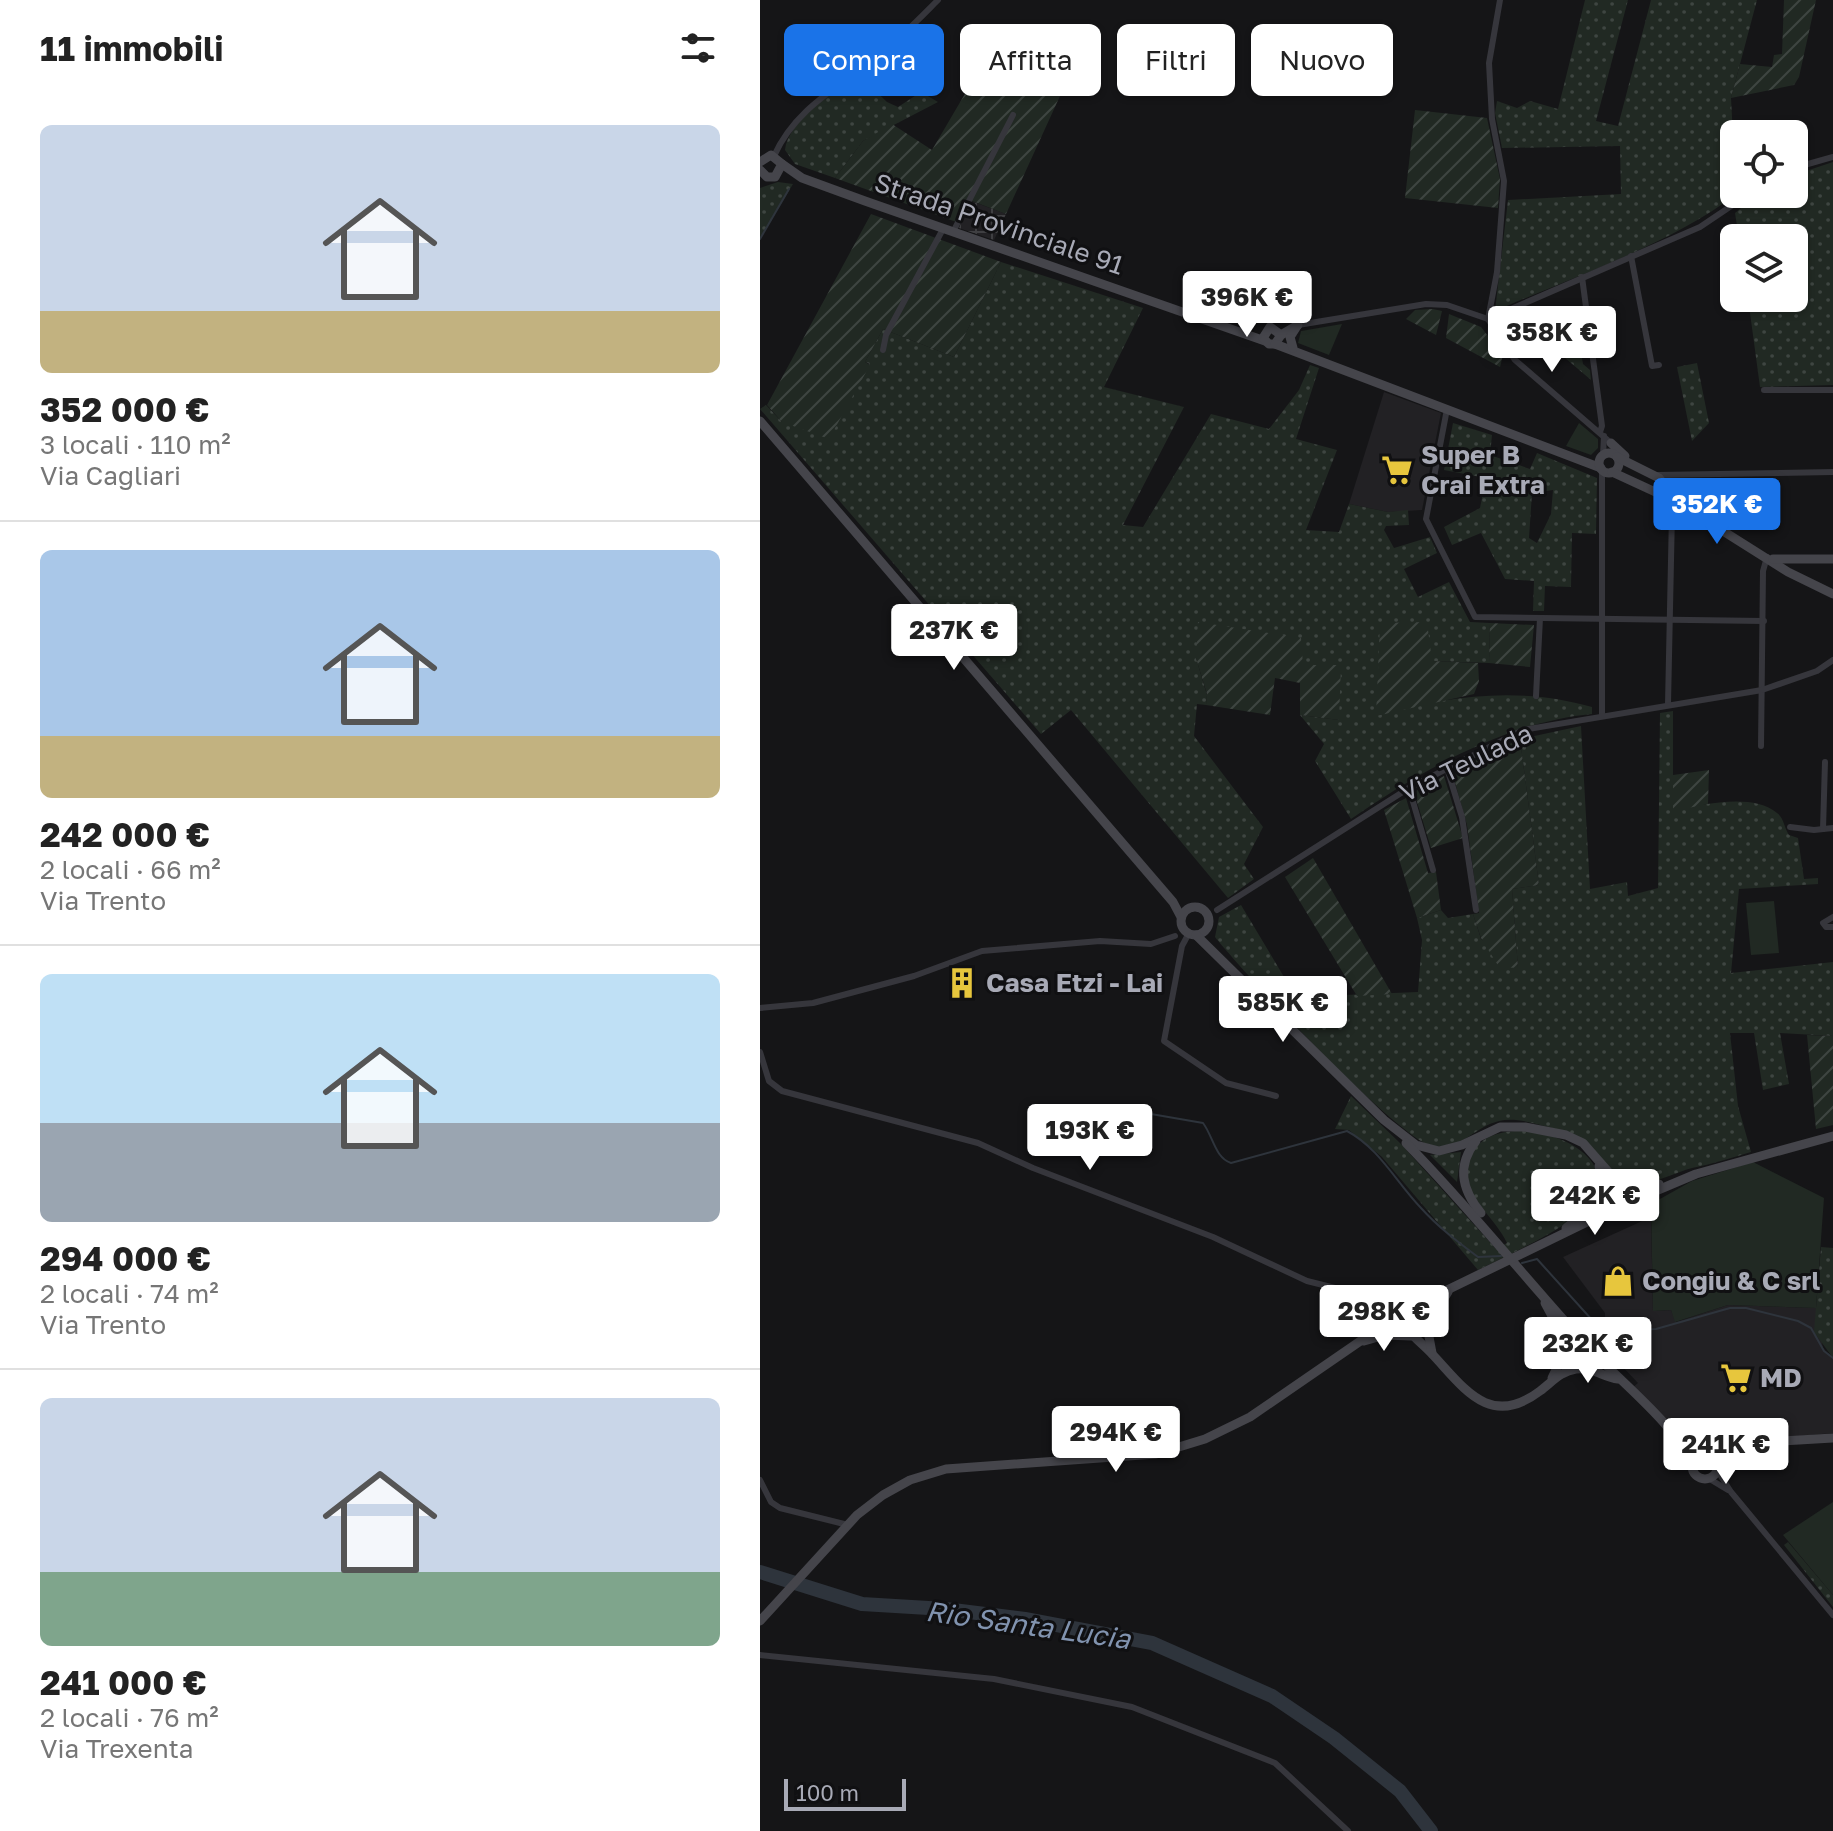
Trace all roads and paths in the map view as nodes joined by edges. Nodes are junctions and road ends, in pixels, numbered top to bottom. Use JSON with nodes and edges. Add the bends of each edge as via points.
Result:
{"nodes":[{"id":1,"x":938,"y":0,"type":"edge"},
{"id":2,"x":1500,"y":0,"type":"edge"},
{"id":3,"x":1013,"y":115,"type":"dead end"},
{"id":4,"x":1833,"y":157,"type":"edge"},
{"id":5,"x":765,"y":158,"type":"edge"},
{"id":6,"x":782,"y":164,"type":"junction"},
{"id":7,"x":1808,"y":164,"type":"edge"},
{"id":8,"x":765,"y":175,"type":"edge"},
{"id":9,"x":802,"y":178,"type":"junction"},
{"id":10,"x":1730,"y":208,"type":"edge"},
{"id":11,"x":948,"y":230,"type":"junction"},
{"id":12,"x":1631,"y":256,"type":"junction"},
{"id":13,"x":1582,"y":277,"type":"junction"},
{"id":14,"x":1488,"y":319,"type":"junction"},
{"id":15,"x":1298,"y":325,"type":"junction"},
{"id":16,"x":1228,"y":327,"type":"junction"},
{"id":17,"x":1275,"y":334,"type":"junction"},
{"id":18,"x":883,"y":350,"type":"dead end"},
{"id":19,"x":1295,"y":350,"type":"junction"},
{"id":20,"x":1659,"y":365,"type":"dead end"},
{"id":21,"x":1764,"y":390,"type":"dead end"},
{"id":22,"x":1833,"y":390,"type":"edge"},
{"id":23,"x":1447,"y":409,"type":"junction"},
{"id":24,"x":760,"y":421,"type":"edge"},
{"id":25,"x":1605,"y":437,"type":"junction"},
{"id":26,"x":1603,"y":456,"type":"junction"},
{"id":27,"x":1616,"y":456,"type":"junction"},
{"id":28,"x":1580,"y":460,"type":"junction"},
{"id":29,"x":1636,"y":468,"type":"junction"},
{"id":30,"x":1606,"y":471,"type":"junction"},
{"id":31,"x":1833,"y":472,"type":"edge"},
{"id":32,"x":1653,"y":476,"type":"junction"},
{"id":33,"x":1660,"y":490,"type":"junction"},
{"id":34,"x":1677,"y":502,"type":"junction"},
{"id":35,"x":1770,"y":558,"type":"junction"},
{"id":36,"x":1833,"y":559,"type":"edge"},
{"id":37,"x":1833,"y":594,"type":"edge"},
{"id":38,"x":1540,"y":618,"type":"junction"},
{"id":39,"x":1600,"y":619,"type":"junction"},
{"id":40,"x":1670,"y":620,"type":"junction"},
{"id":41,"x":1764,"y":621,"type":"junction"},
{"id":42,"x":1833,"y":660,"type":"edge"},
{"id":43,"x":1762,"y":690,"type":"junction"},
{"id":44,"x":1536,"y":696,"type":"dead end"},
{"id":45,"x":1668,"y":704,"type":"junction"},
{"id":46,"x":1602,"y":715,"type":"junction"},
{"id":47,"x":1761,"y":746,"type":"dead end"},
{"id":48,"x":1825,"y":762,"type":"dead end"},
{"id":49,"x":1447,"y":768,"type":"junction"},
{"id":50,"x":1409,"y":788,"type":"junction"},
{"id":51,"x":1790,"y":827,"type":"dead end"},
{"id":52,"x":1833,"y":828,"type":"edge"},
{"id":53,"x":1823,"y":829,"type":"junction"},
{"id":54,"x":1433,"y":870,"type":"dead end"},
{"id":55,"x":1173,"y":902,"type":"junction"},
{"id":56,"x":1189,"y":907,"type":"junction"},
{"id":57,"x":1204,"y":910,"type":"junction"},
{"id":58,"x":1217,"y":910,"type":"junction"},
{"id":59,"x":1476,"y":910,"type":"dead end"},
{"id":60,"x":1833,"y":917,"type":"edge"},
{"id":61,"x":1208,"y":924,"type":"junction"},
{"id":62,"x":1833,"y":927,"type":"edge"},
{"id":63,"x":1186,"y":928,"type":"junction"},
{"id":64,"x":1175,"y":936,"type":"joint"},
{"id":65,"x":1214,"y":949,"type":"junction"},
{"id":66,"x":760,"y":1008,"type":"edge"},
{"id":67,"x":760,"y":1052,"type":"edge"},
{"id":68,"x":1276,"y":1096,"type":"dead end"},
{"id":69,"x":1381,"y":1117,"type":"junction"},
{"id":70,"x":1833,"y":1136,"type":"edge"},
{"id":71,"x":1479,"y":1137,"type":"junction"},
{"id":72,"x":1598,"y":1163,"type":"junction"},
{"id":73,"x":1683,"y":1179,"type":"junction"},
{"id":74,"x":1619,"y":1184,"type":"junction"},
{"id":75,"x":1602,"y":1187,"type":"junction"},
{"id":76,"x":1620,"y":1206,"type":"junction"},
{"id":77,"x":1492,"y":1234,"type":"junction"},
{"id":78,"x":1555,"y":1238,"type":"junction"},
{"id":79,"x":1451,"y":1288,"type":"junction"},
{"id":80,"x":1544,"y":1296,"type":"junction"},
{"id":81,"x":1404,"y":1311,"type":"junction"},
{"id":82,"x":1427,"y":1326,"type":"junction"},
{"id":83,"x":1411,"y":1336,"type":"junction"},
{"id":84,"x":1356,"y":1343,"type":"junction"},
{"id":85,"x":1432,"y":1353,"type":"junction"},
{"id":86,"x":1620,"y":1380,"type":"junction"},
{"id":87,"x":1549,"y":1384,"type":"junction"},
{"id":88,"x":1678,"y":1438,"type":"junction"},
{"id":89,"x":1833,"y":1438,"type":"edge"},
{"id":90,"x":1745,"y":1445,"type":"junction"},
{"id":91,"x":1704,"y":1454,"type":"junction"},
{"id":92,"x":1693,"y":1463,"type":"junction"},
{"id":93,"x":1717,"y":1467,"type":"junction"},
{"id":94,"x":1708,"y":1478,"type":"junction"},
{"id":95,"x":760,"y":1480,"type":"edge"},
{"id":96,"x":1731,"y":1492,"type":"junction"},
{"id":97,"x":844,"y":1529,"type":"junction"},
{"id":98,"x":1833,"y":1615,"type":"edge"},
{"id":99,"x":760,"y":1621,"type":"edge"},
{"id":100,"x":760,"y":1655,"type":"edge"},
{"id":101,"x":1348,"y":1831,"type":"edge"}],
"edges":[{"from":1,"to":5,"type":"street","via":[[897,41],[821,94]]},
{"from":2,"to":14,"type":"street","via":[[1489,63],[1492,119],[1504,181]]},
{"from":3,"to":11,"type":"street"},
{"from":4,"to":7,"type":"street"},
{"from":5,"to":6,"type":"street"},
{"from":6,"to":8,"type":"street"},
{"from":6,"to":9,"type":"street"},
{"from":8,"to":9,"type":"street"},
{"from":9,"to":11,"type":"street","name":"Strada Provinciale 91"},
{"from":10,"to":12,"type":"street"},
{"from":11,"to":16,"type":"street","name":"Strada Provinciale 91"},
{"from":11,"to":18,"type":"street","via":[[886,335]]},
{"from":12,"to":13,"type":"street"},
{"from":12,"to":20,"type":"street","via":[[1652,366]]},
{"from":13,"to":14,"type":"street"},
{"from":13,"to":25,"type":"street"},
{"from":14,"to":15,"type":"street","via":[[1426,304]]},
{"from":14,"to":25,"type":"street","via":[[1515,360]]},
{"from":15,"to":17,"type":"street"},
{"from":15,"to":19,"type":"street","via":[[1290,337]]},
{"from":16,"to":17,"type":"street"},
{"from":16,"to":17,"type":"street","name":"Strada Provinciale 91","via":[[1265,341],[1263,335]]},
{"from":17,"to":19,"type":"street"},
{"from":19,"to":23,"type":"street"},
{"from":21,"to":22,"type":"street"},
{"from":23,"to":28,"type":"street"},
{"from":23,"to":38,"type":"street","via":[[1427,523],[1473,615]]},
{"from":24,"to":55,"type":"street"},
{"from":25,"to":26,"type":"street"},
{"from":25,"to":27,"type":"street"},
{"from":25,"to":29,"type":"street"},
{"from":26,"to":27,"type":"street"},
{"from":26,"to":28,"type":"street"},
{"from":26,"to":30,"type":"street"},
{"from":27,"to":29,"type":"street"},
{"from":27,"to":30,"type":"street","via":[[1618,466]]},
{"from":28,"to":30,"type":"street"},
{"from":29,"to":32,"type":"street"},
{"from":30,"to":33,"type":"street"},
{"from":30,"to":39,"type":"street"},
{"from":31,"to":32,"type":"street"},
{"from":32,"to":33,"type":"street"},
{"from":33,"to":34,"type":"street"},
{"from":34,"to":35,"type":"street"},
{"from":34,"to":40,"type":"street","via":[[1672,513]]},
{"from":35,"to":36,"type":"street"},
{"from":35,"to":37,"type":"street"},
{"from":35,"to":41,"type":"street","via":[[1763,571]]},
{"from":38,"to":39,"type":"street"},
{"from":38,"to":44,"type":"street"},
{"from":39,"to":40,"type":"street"},
{"from":39,"to":46,"type":"street"},
{"from":40,"to":41,"type":"street"},
{"from":40,"to":45,"type":"street"},
{"from":41,"to":43,"type":"street"},
{"from":42,"to":43,"type":"street","name":"Via Teulada"},
{"from":43,"to":45,"type":"street","name":"Via Teulada"},
{"from":43,"to":47,"type":"street"},
{"from":45,"to":46,"type":"street","name":"Via Teulada"},
{"from":46,"to":49,"type":"street","name":"Via Teulada","via":[[1523,730]]},
{"from":48,"to":53,"type":"street"},
{"from":49,"to":50,"type":"street","name":"Via Teulada"},
{"from":49,"to":59,"type":"street","via":[[1462,817]]},
{"from":50,"to":54,"type":"street"},
{"from":50,"to":58,"type":"street","name":"Via Teulada"},
{"from":51,"to":53,"type":"street"},
{"from":52,"to":53,"type":"street"},
{"from":55,"to":56,"type":"street"},
{"from":55,"to":63,"type":"street"},
{"from":56,"to":57,"type":"street"},
{"from":56,"to":63,"type":"street"},
{"from":57,"to":58,"type":"street"},
{"from":57,"to":61,"type":"street"},
{"from":58,"to":61,"type":"street"},
{"from":60,"to":62,"type":"street","via":[[1823,923]]},
{"from":61,"to":63,"type":"street"},
{"from":61,"to":65,"type":"street"},
{"from":63,"to":64,"type":"street"},
{"from":63,"to":65,"type":"street"},
{"from":63,"to":68,"type":"street","via":[[1164,1041],[1226,1083]]},
{"from":64,"to":66,"type":"street","via":[[1151,944],[1100,941],[982,951],[813,1003]]},
{"from":65,"to":69,"type":"street"},
{"from":67,"to":81,"type":"street","via":[[769,1081],[782,1091],[978,1143],[1213,1237],[1307,1281],[1395,1303]]},
{"from":69,"to":71,"type":"street","via":[[1427,1149],[1452,1149]]},
{"from":69,"to":77,"type":"street"},
{"from":70,"to":73,"type":"street"},
{"from":71,"to":72,"type":"street","via":[[1513,1126],[1566,1135],[1583,1143]]},
{"from":71,"to":77,"type":"street","via":[[1464,1160],[1464,1184]]},
{"from":72,"to":74,"type":"street"},
{"from":72,"to":75,"type":"street"},
{"from":73,"to":74,"type":"street","via":[[1650,1187]]},
{"from":73,"to":76,"type":"street"},
{"from":74,"to":76,"type":"street"},
{"from":75,"to":76,"type":"street"},
{"from":75,"to":78,"type":"street","via":[[1593,1206]]},
{"from":76,"to":78,"type":"street"},
{"from":77,"to":80,"type":"street"},
{"from":78,"to":79,"type":"street"},
{"from":79,"to":81,"type":"street"},
{"from":79,"to":82,"type":"street"},
{"from":80,"to":86,"type":"street"},
{"from":80,"to":87,"type":"street","via":[[1562,1344]]},
{"from":81,"to":82,"type":"street"},
{"from":81,"to":83,"type":"street"},
{"from":81,"to":84,"type":"street"},
{"from":82,"to":85,"type":"street"},
{"from":83,"to":84,"type":"street","via":[[1385,1335]]},
{"from":83,"to":85,"type":"street"},
{"from":84,"to":97,"type":"street","via":[[1250,1417],[1205,1439],[1156,1454],[946,1469],[883,1495]]},
{"from":85,"to":87,"type":"street","via":[[1459,1387],[1482,1402],[1511,1404]]},
{"from":86,"to":87,"type":"street","via":[[1588,1368],[1574,1369]]},
{"from":86,"to":88,"type":"street"},
{"from":88,"to":91,"type":"street"},
{"from":88,"to":92,"type":"street"},
{"from":89,"to":90,"type":"street"},
{"from":90,"to":91,"type":"street"},
{"from":90,"to":93,"type":"street","via":[[1730,1449]]},
{"from":91,"to":92,"type":"street"},
{"from":91,"to":93,"type":"street"},
{"from":92,"to":94,"type":"street","via":[[1697,1476]]},
{"from":93,"to":94,"type":"street"},
{"from":93,"to":96,"type":"street"},
{"from":94,"to":96,"type":"street"},
{"from":95,"to":97,"type":"street","via":[[780,1508]]},
{"from":96,"to":98,"type":"street"},
{"from":97,"to":99,"type":"street"},
{"from":100,"to":101,"type":"street","via":[[994,1679],[1132,1707],[1275,1763]]}]}
